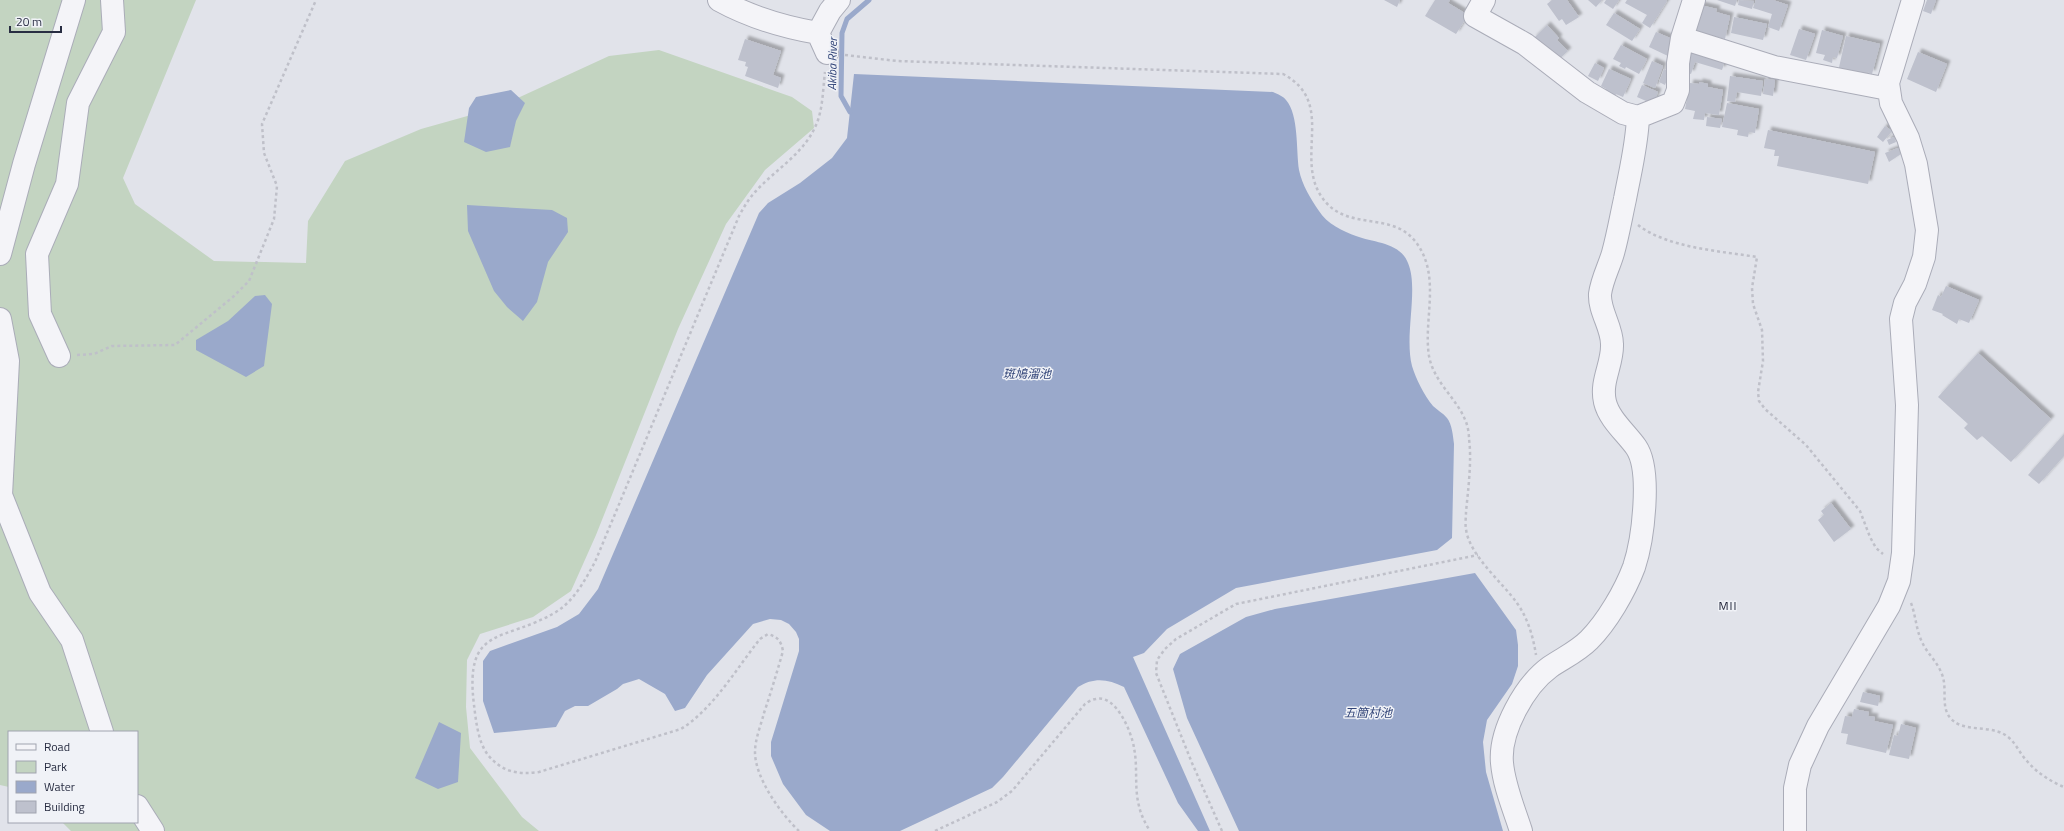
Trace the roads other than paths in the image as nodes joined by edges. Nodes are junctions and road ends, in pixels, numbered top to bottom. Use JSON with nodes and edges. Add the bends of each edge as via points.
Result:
{"nodes":[{"id":1,"x":74,"y":0,"type":"edge"},
{"id":2,"x":112,"y":0,"type":"edge"},
{"id":3,"x":719,"y":0,"type":"edge"},
{"id":4,"x":839,"y":0,"type":"edge"},
{"id":5,"x":1484,"y":0,"type":"edge"},
{"id":6,"x":1694,"y":0,"type":"edge"},
{"id":7,"x":1913,"y":0,"type":"edge"},
{"id":8,"x":818,"y":33,"type":"junction"},
{"id":9,"x":1682,"y":38,"type":"junction"},
{"id":10,"x":827,"y":53,"type":"road end"},
{"id":11,"x":1888,"y":89,"type":"junction"},
{"id":12,"x":1638,"y":117,"type":"junction"},
{"id":13,"x":0,"y":254,"type":"edge"},
{"id":14,"x":0,"y":319,"type":"edge"},
{"id":15,"x":59,"y":356,"type":"road end"},
{"id":16,"x":102,"y":731,"type":"edge"},
{"id":17,"x":138,"y":808,"type":"edge"},
{"id":18,"x":153,"y":831,"type":"edge"},
{"id":19,"x":1521,"y":831,"type":"edge"},
{"id":20,"x":1795,"y":831,"type":"edge"}],
"edges":[{"from":1,"to":13,"type":"street","via":[[24,164]]},
{"from":2,"to":15,"type":"street","via":[[114,32],[78,103],[67,184],[38,254],[40,314]]},
{"from":3,"to":8,"type":"street","via":[[766,21],[791,29]]},
{"from":4,"to":8,"type":"street"},
{"from":5,"to":12,"type":"street","via":[[1475,16],[1525,44],[1587,92],[1623,113]]},
{"from":6,"to":9,"type":"street"},
{"from":7,"to":11,"type":"street","via":[[1891,68]]},
{"from":8,"to":10,"type":"street"},
{"from":9,"to":11,"type":"street","via":[[1774,67]]},
{"from":9,"to":12,"type":"street","via":[[1678,63],[1678,90],[1673,103]]},
{"from":11,"to":20,"type":"street","via":[[1891,103],[1908,138],[1916,164],[1927,230],[1924,256],[1901,319],[1907,405],[1900,575],[1889,606],[1818,726],[1800,765],[1795,788]]},
{"from":12,"to":19,"type":"street","via":[[1637,138],[1623,207],[1613,253],[1602,281],[1600,297],[1612,342],[1603,388],[1605,403],[1637,449],[1643,464],[1645,483],[1639,547],[1626,587],[1589,640],[1574,653],[1549,667],[1534,682],[1512,716],[1503,741],[1502,761],[1507,788]]},
{"from":14,"to":16,"type":"street","via":[[8,361],[1,495],[40,593],[72,640]]},
{"from":17,"to":18,"type":"street"}]}
